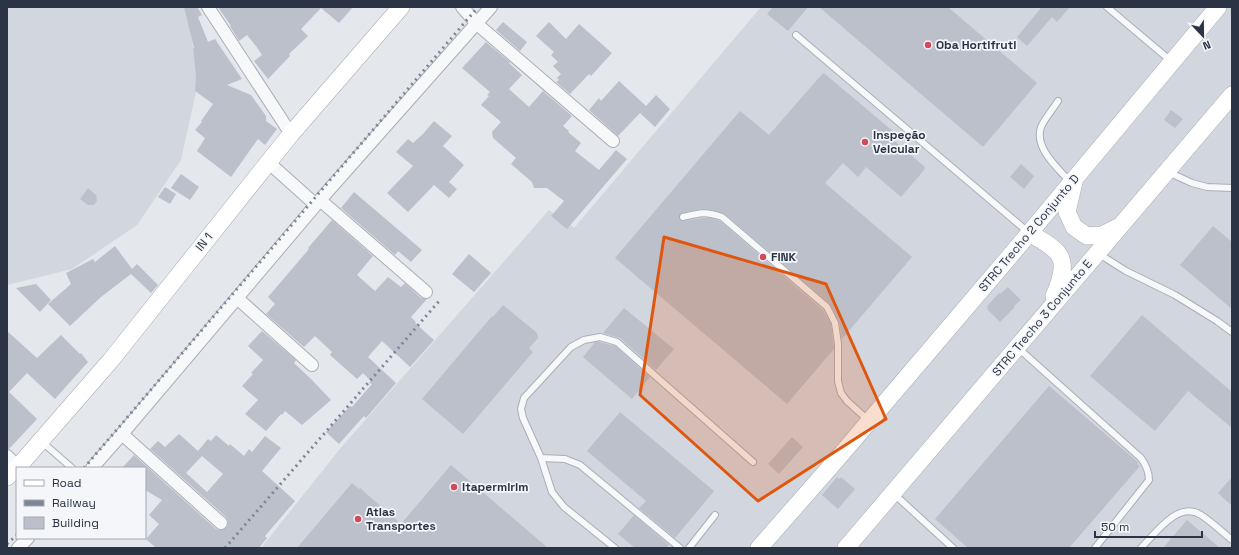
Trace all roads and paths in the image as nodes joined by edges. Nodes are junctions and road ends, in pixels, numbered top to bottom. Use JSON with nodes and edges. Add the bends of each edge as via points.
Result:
{"nodes":[{"id":1,"x":208,"y":7,"type":"edge"},
{"id":2,"x":401,"y":7,"type":"edge"},
{"id":3,"x":462,"y":7,"type":"edge"},
{"id":4,"x":491,"y":7,"type":"edge"},
{"id":5,"x":1107,"y":7,"type":"edge"},
{"id":6,"x":1218,"y":7,"type":"edge"},
{"id":7,"x":476,"y":24,"type":"junction"},
{"id":8,"x":796,"y":35,"type":"dead end"},
{"id":9,"x":1172,"y":62,"type":"junction"},
{"id":10,"x":1232,"y":94,"type":"edge"},
{"id":11,"x":1058,"y":101,"type":"dead end"},
{"id":12,"x":291,"y":134,"type":"junction"},
{"id":13,"x":613,"y":141,"type":"dead end"},
{"id":14,"x":268,"y":162,"type":"junction"},
{"id":15,"x":1167,"y":171,"type":"junction"},
{"id":16,"x":1074,"y":180,"type":"junction"},
{"id":17,"x":1232,"y":188,"type":"edge"},
{"id":18,"x":318,"y":202,"type":"junction"},
{"id":19,"x":683,"y":217,"type":"dead end"},
{"id":20,"x":1121,"y":225,"type":"junction"},
{"id":21,"x":1029,"y":233,"type":"junction"},
{"id":22,"x":1097,"y":253,"type":"junction"},
{"id":23,"x":426,"y":292,"type":"dead end"},
{"id":24,"x":237,"y":298,"type":"junction"},
{"id":25,"x":1049,"y":309,"type":"junction"},
{"id":26,"x":1232,"y":332,"type":"edge"},
{"id":27,"x":1017,"y":347,"type":"junction"},
{"id":28,"x":312,"y":364,"type":"dead end"},
{"id":29,"x":869,"y":421,"type":"junction"},
{"id":30,"x":122,"y":434,"type":"junction"},
{"id":31,"x":41,"y":441,"type":"junction"},
{"id":32,"x":541,"y":458,"type":"junction"},
{"id":33,"x":753,"y":462,"type":"dead end"},
{"id":34,"x":11,"y":467,"type":"edge"},
{"id":35,"x":71,"y":467,"type":"edge"},
{"id":36,"x":93,"y":467,"type":"edge"},
{"id":37,"x":893,"y":493,"type":"junction"},
{"id":38,"x":715,"y":515,"type":"dead end"},
{"id":39,"x":221,"y":523,"type":"dead end"},
{"id":40,"x":27,"y":539,"type":"edge"},
{"id":41,"x":1232,"y":540,"type":"edge"},
{"id":42,"x":852,"y":546,"type":"edge"},
{"id":43,"x":677,"y":547,"type":"edge"},
{"id":44,"x":18,"y":548,"type":"edge"},
{"id":45,"x":615,"y":548,"type":"edge"},
{"id":46,"x":689,"y":548,"type":"edge"},
{"id":47,"x":759,"y":548,"type":"edge"},
{"id":48,"x":953,"y":548,"type":"edge"},
{"id":49,"x":1095,"y":548,"type":"edge"},
{"id":50,"x":1141,"y":548,"type":"edge"}],
"edges":[{"from":1,"to":12,"type":"street"},
{"from":2,"to":12,"type":"street","name":"IN 1"},
{"from":3,"to":7,"type":"street"},
{"from":4,"to":7,"type":"street"},
{"from":5,"to":9,"type":"lane"},
{"from":6,"to":9,"type":"street","name":"STRC Trecho 2 Conjunto D"},
{"from":7,"to":13,"type":"street"},
{"from":7,"to":18,"type":"street"},
{"from":8,"to":21,"type":"lane"},
{"from":9,"to":16,"type":"street","name":"STRC Trecho 2 Conjunto D"},
{"from":10,"to":15,"type":"street","name":"STRC Trecho 3 Conjunto E"},
{"from":11,"to":16,"type":"lane","via":[[1042,126],[1039,137],[1041,147]]},
{"from":12,"to":14,"type":"street","name":"IN 1"},
{"from":14,"to":18,"type":"street"},
{"from":14,"to":31,"type":"street","name":"IN 1","via":[[110,360]]},
{"from":15,"to":17,"type":"lane","via":[[1207,187]]},
{"from":15,"to":20,"type":"street","name":"STRC Trecho 3 Conjunto E"},
{"from":16,"to":20,"type":"street","via":[[1067,212],[1074,227],[1087,236],[1102,235]]},
{"from":16,"to":21,"type":"street","name":"STRC Trecho 2 Conjunto D"},
{"from":18,"to":23,"type":"street"},
{"from":18,"to":24,"type":"street"},
{"from":19,"to":29,"type":"lane","via":[[712,213],[722,217],[827,308],[835,323],[838,382],[841,393]]},
{"from":20,"to":22,"type":"street","name":"STRC Trecho 3 Conjunto E"},
{"from":21,"to":25,"type":"street","via":[[1058,252],[1062,264],[1062,276]]},
{"from":21,"to":29,"type":"street","name":"STRC Trecho 2 Conjunto D"},
{"from":22,"to":25,"type":"street","name":"STRC Trecho 3 Conjunto E"},
{"from":22,"to":26,"type":"lane","via":[[1126,271],[1175,295]]},
{"from":24,"to":28,"type":"street"},
{"from":24,"to":30,"type":"street"},
{"from":25,"to":27,"type":"street","name":"STRC Trecho 3 Conjunto E"},
{"from":27,"to":37,"type":"street","name":"STRC Trecho 3 Conjunto E"},
{"from":27,"to":49,"type":"lane","via":[[1147,465],[1149,480]]},
{"from":29,"to":47,"type":"street","name":"STRC Trecho 2 Conjunto D"},
{"from":30,"to":36,"type":"street"},
{"from":30,"to":39,"type":"street"},
{"from":31,"to":34,"type":"street","name":"IN 1"},
{"from":31,"to":35,"type":"lane"},
{"from":32,"to":33,"type":"lane","via":[[523,418],[521,409],[524,398],[571,347],[584,340],[600,337],[617,342]]},
{"from":32,"to":43,"type":"lane","via":[[565,459],[580,465]]},
{"from":32,"to":45,"type":"lane","via":[[552,492],[564,507]]},
{"from":37,"to":42,"type":"street","name":"STRC Trecho 3 Conjunto E"},
{"from":37,"to":48,"type":"lane"},
{"from":38,"to":46,"type":"lane"},
{"from":40,"to":44,"type":"street"},
{"from":41,"to":50,"type":"lane","via":[[1200,514],[1190,511],[1171,517]]}]}
